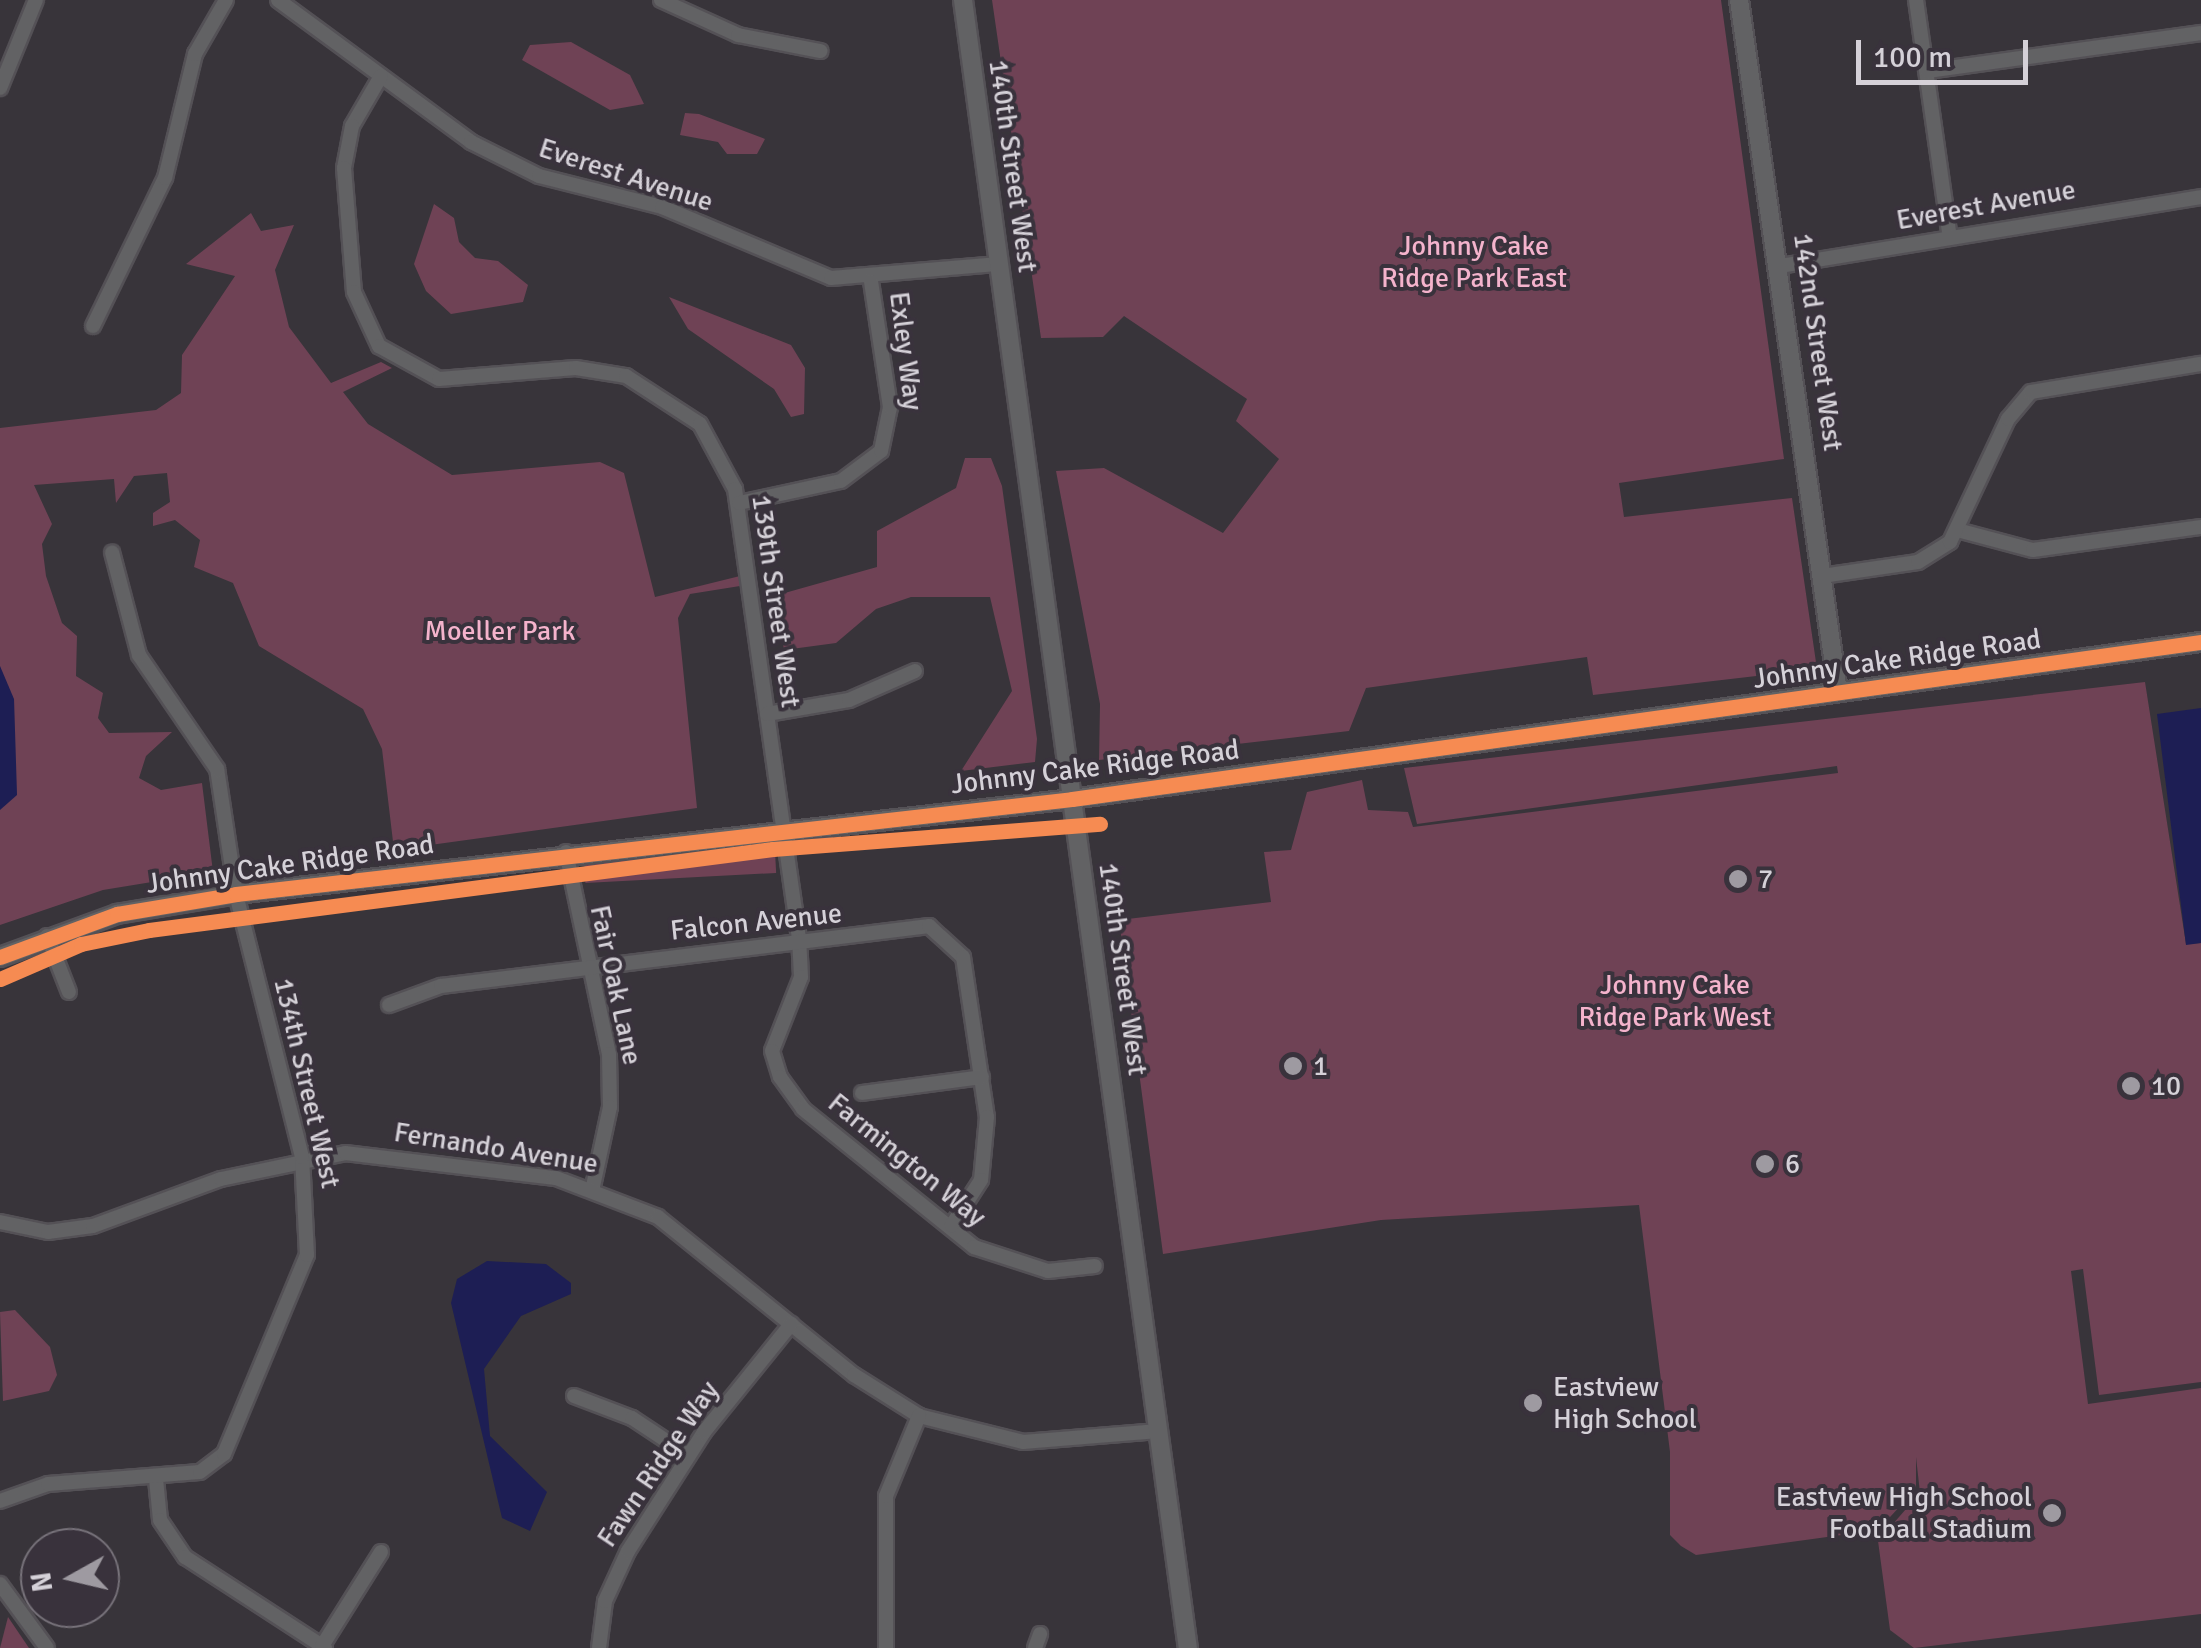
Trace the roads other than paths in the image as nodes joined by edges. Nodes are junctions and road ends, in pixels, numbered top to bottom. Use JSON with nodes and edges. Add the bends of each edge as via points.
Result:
{"nodes":[{"id":1,"x":36,"y":0,"type":"edge"},
{"id":2,"x":226,"y":0,"type":"edge"},
{"id":3,"x":660,"y":0,"type":"edge"},
{"id":4,"x":962,"y":0,"type":"edge"},
{"id":5,"x":1739,"y":0,"type":"edge"},
{"id":6,"x":1916,"y":0,"type":"edge"},
{"id":7,"x":285,"y":2,"type":"edge"},
{"id":8,"x":2201,"y":33,"type":"edge"},
{"id":9,"x":820,"y":51,"type":"dead end"},
{"id":10,"x":1927,"y":70,"type":"junction"},
{"id":11,"x":381,"y":76,"type":"junction"},
{"id":12,"x":0,"y":88,"type":"edge"},
{"id":13,"x":2201,"y":197,"type":"edge"},
{"id":14,"x":1950,"y":232,"type":"junction"},
{"id":15,"x":999,"y":264,"type":"junction"},
{"id":16,"x":1780,"y":266,"type":"junction"},
{"id":17,"x":871,"y":280,"type":"junction"},
{"id":18,"x":92,"y":326,"type":"dead end"},
{"id":19,"x":2201,"y":364,"type":"edge"},
{"id":20,"x":739,"y":503,"type":"junction"},
{"id":21,"x":2201,"y":527,"type":"edge"},
{"id":22,"x":1961,"y":531,"type":"junction"},
{"id":23,"x":112,"y":552,"type":"dead end"},
{"id":24,"x":1822,"y":576,"type":"junction"},
{"id":25,"x":2201,"y":642,"type":"edge"},
{"id":26,"x":915,"y":671,"type":"dead end"},
{"id":27,"x":1838,"y":692,"type":"junction"},
{"id":28,"x":767,"y":714,"type":"junction"},
{"id":29,"x":1072,"y":799,"type":"junction"},
{"id":30,"x":782,"y":825,"type":"junction"},
{"id":31,"x":566,"y":852,"type":"junction"},
{"id":32,"x":236,"y":894,"type":"junction"},
{"id":33,"x":47,"y":936,"type":"junction"},
{"id":34,"x":799,"y":938,"type":"junction"},
{"id":35,"x":0,"y":956,"type":"edge"},
{"id":36,"x":586,"y":966,"type":"junction"},
{"id":37,"x":69,"y":992,"type":"dead end"},
{"id":38,"x":389,"y":1005,"type":"dead end"},
{"id":39,"x":982,"y":1077,"type":"junction"},
{"id":40,"x":862,"y":1093,"type":"dead end"},
{"id":41,"x":302,"y":1157,"type":"junction"},
{"id":42,"x":593,"y":1186,"type":"junction"},
{"id":43,"x":0,"y":1222,"type":"edge"},
{"id":44,"x":952,"y":1225,"type":"junction"},
{"id":45,"x":1095,"y":1266,"type":"dead end"},
{"id":46,"x":791,"y":1324,"type":"junction"},
{"id":47,"x":574,"y":1396,"type":"dead end"},
{"id":48,"x":919,"y":1416,"type":"junction"},
{"id":49,"x":1159,"y":1430,"type":"junction"},
{"id":50,"x":688,"y":1455,"type":"junction"},
{"id":51,"x":156,"y":1479,"type":"junction"},
{"id":52,"x":0,"y":1501,"type":"edge"},
{"id":53,"x":381,"y":1552,"type":"dead end"},
{"id":54,"x":0,"y":1584,"type":"edge"},
{"id":55,"x":324,"y":1647,"type":"edge"},
{"id":56,"x":47,"y":1648,"type":"edge"},
{"id":57,"x":599,"y":1648,"type":"edge"},
{"id":58,"x":886,"y":1648,"type":"edge"},
{"id":59,"x":1188,"y":1648,"type":"edge"}],
"edges":[{"from":1,"to":12,"type":"street"},
{"from":2,"to":18,"type":"street","via":[[189,70],[164,178]]},
{"from":3,"to":9,"type":"street","via":[[738,35]]},
{"from":4,"to":15,"type":"street","name":"140th Street West"},
{"from":5,"to":16,"type":"street","name":"142nd Street West"},
{"from":6,"to":10,"type":"street"},
{"from":7,"to":11,"type":"street","name":"Everest Avenue"},
{"from":8,"to":10,"type":"street"},
{"from":10,"to":14,"type":"street"},
{"from":11,"to":17,"type":"street","name":"Everest Avenue","via":[[471,142],[539,176],[662,207],[812,274]]},
{"from":11,"to":20,"type":"street","name":"139th Street West","via":[[352,126],[344,168],[354,292],[379,346],[439,379],[576,368],[640,382],[700,424]]},
{"from":13,"to":14,"type":"street","name":"Everest Avenue"},
{"from":14,"to":16,"type":"street","name":"Everest Avenue"},
{"from":15,"to":17,"type":"street","name":"Everest Avenue"},
{"from":15,"to":29,"type":"street","name":"140th Street West"},
{"from":16,"to":24,"type":"street","name":"142nd Street West"},
{"from":17,"to":20,"type":"street","name":"Exley Way","via":[[890,407],[882,451],[841,481]]},
{"from":19,"to":22,"type":"street","via":[[2031,392],[2008,419]]},
{"from":20,"to":28,"type":"street","name":"139th Street West"},
{"from":21,"to":22,"type":"street","via":[[2034,550]]},
{"from":22,"to":24,"type":"street","via":[[1918,562]]},
{"from":23,"to":32,"type":"street","name":"134th Street West","via":[[139,656],[217,769]]},
{"from":24,"to":27,"type":"street","name":"142nd Street West"},
{"from":25,"to":27,"type":"street","name":"Johnny Cake Ridge Road"},
{"from":26,"to":28,"type":"street","via":[[850,700]]},
{"from":27,"to":29,"type":"street","name":"Johnny Cake Ridge Road"},
{"from":28,"to":30,"type":"street","name":"139th Street West"},
{"from":29,"to":30,"type":"street","name":"Johnny Cake Ridge Road"},
{"from":29,"to":49,"type":"street","name":"140th Street West"},
{"from":30,"to":31,"type":"street","name":"Johnny Cake Ridge Road"},
{"from":30,"to":34,"type":"street","name":"Farmington Way"},
{"from":31,"to":32,"type":"street","name":"Johnny Cake Ridge Road"},
{"from":31,"to":36,"type":"street","name":"Fair Oak Lane"},
{"from":32,"to":33,"type":"street","name":"Johnny Cake Ridge Road"},
{"from":32,"to":41,"type":"street","name":"134th Street West"},
{"from":33,"to":35,"type":"street","name":"Johnny Cake Ridge Road"},
{"from":33,"to":37,"type":"street"},
{"from":34,"to":36,"type":"street","name":"Falcon Avenue"},
{"from":34,"to":39,"type":"street","name":"Falcon Avenue","via":[[929,926],[963,957]]},
{"from":34,"to":44,"type":"street","name":"Farmington Way","via":[[801,978],[772,1051],[780,1076],[804,1108]]},
{"from":36,"to":38,"type":"street","name":"Falcon Avenue","via":[[441,986]]},
{"from":36,"to":42,"type":"street","name":"Fair Oak Lane","via":[[611,1080]]},
{"from":39,"to":40,"type":"street"},
{"from":39,"to":44,"type":"street","via":[[988,1155]]},
{"from":41,"to":42,"type":"street","name":"Fernando Avenue","via":[[384,1155]]},
{"from":41,"to":43,"type":"street","name":"Fernando Avenue","via":[[93,1226],[48,1232]]},
{"from":41,"to":51,"type":"street","name":"134th Street West","via":[[307,1255],[237,1434],[200,1472]]},
{"from":42,"to":46,"type":"street","name":"Fernando Avenue","via":[[658,1217]]},
{"from":44,"to":45,"type":"street","name":"Farmington Way","via":[[1004,1260],[1048,1270]]},
{"from":46,"to":48,"type":"street","name":"Fernando Avenue"},
{"from":46,"to":50,"type":"street","name":"Fawn Ridge Way"},
{"from":47,"to":50,"type":"street","via":[[632,1418]]},
{"from":48,"to":49,"type":"street","name":"Fernando Avenue","via":[[1022,1442]]},
{"from":48,"to":58,"type":"street","via":[[886,1496]]},
{"from":49,"to":59,"type":"street","name":"140th Street West"},
{"from":50,"to":57,"type":"street","name":"Fawn Ridge Way","via":[[615,1576]]},
{"from":51,"to":52,"type":"street","name":"134th Street West","via":[[48,1484]]},
{"from":51,"to":55,"type":"street","via":[[160,1520],[185,1557]]},
{"from":53,"to":55,"type":"street"},
{"from":54,"to":56,"type":"street"}]}
